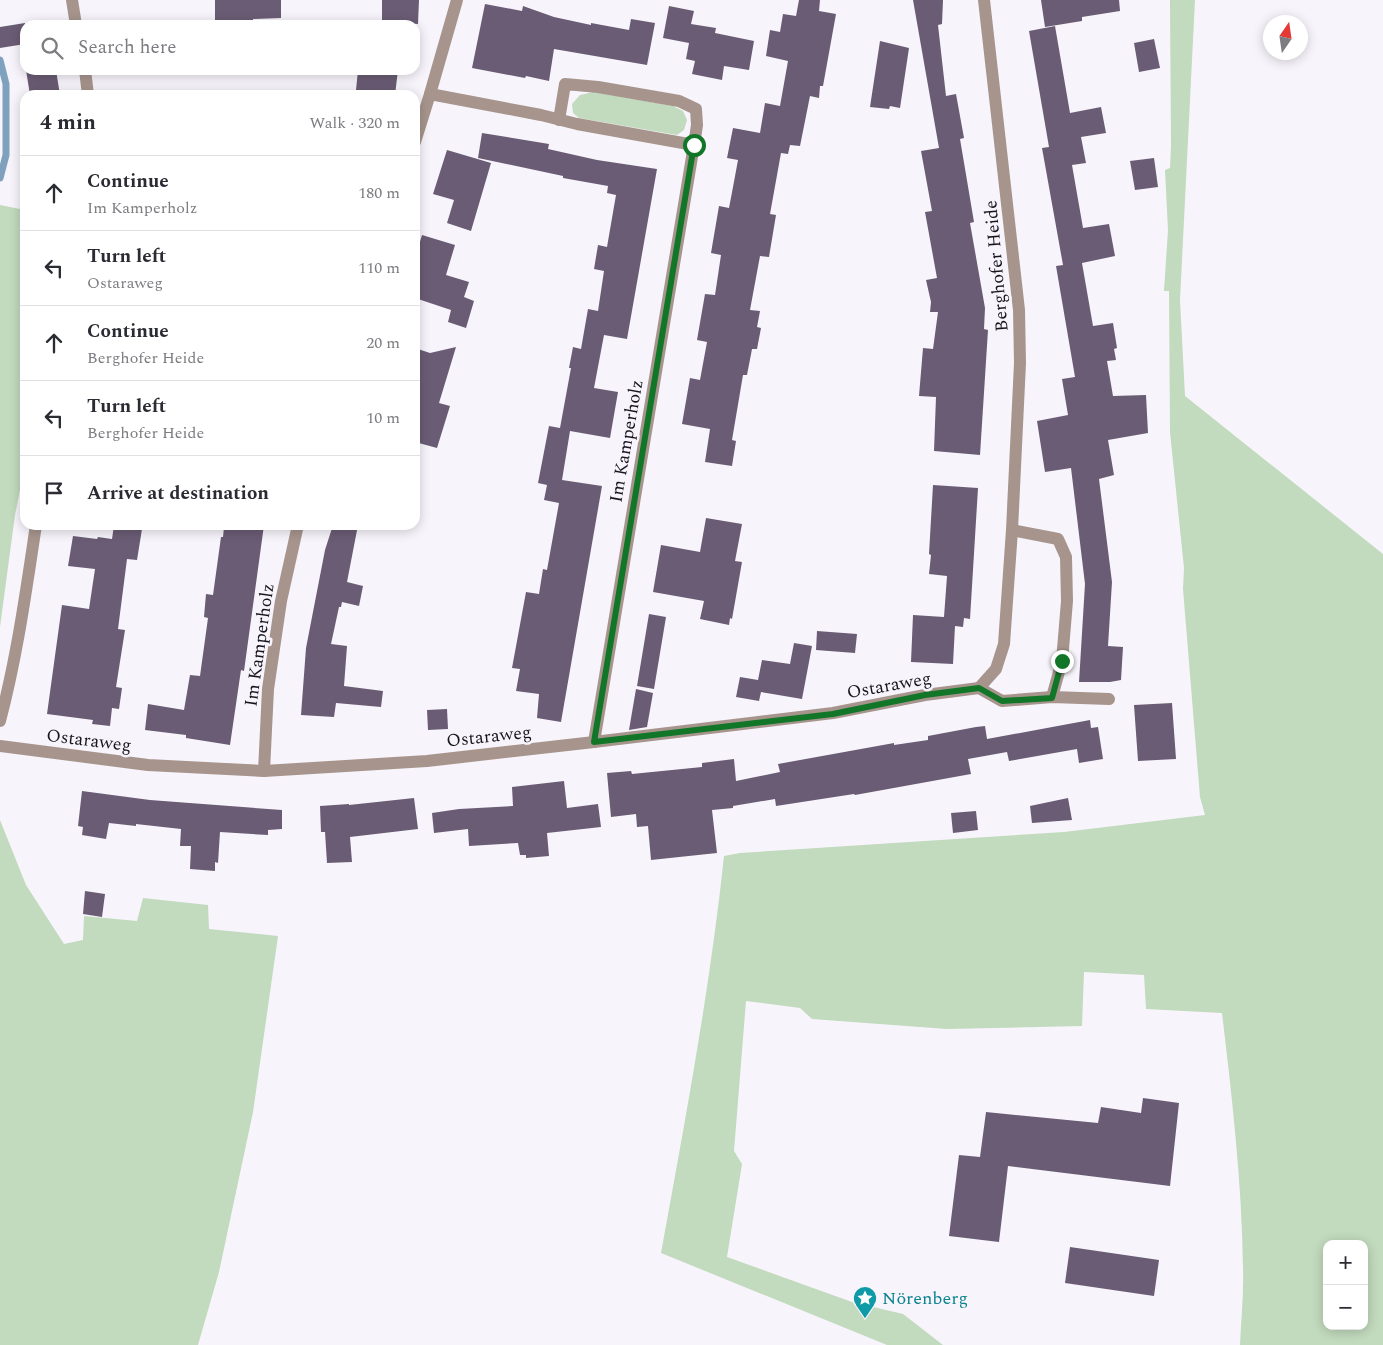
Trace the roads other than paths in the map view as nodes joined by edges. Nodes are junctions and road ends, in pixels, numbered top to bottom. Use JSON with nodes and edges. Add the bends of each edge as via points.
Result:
{"nodes":[{"id":1,"x":72,"y":0,"type":"edge"},
{"id":2,"x":457,"y":0,"type":"edge"},
{"id":3,"x":984,"y":0,"type":"edge"},
{"id":4,"x":75,"y":20,"type":"edge"},
{"id":5,"x":86,"y":75,"type":"edge"},
{"id":6,"x":87,"y":90,"type":"edge"},
{"id":7,"x":430,"y":94,"type":"junction"},
{"id":8,"x":559,"y":120,"type":"junction"},
{"id":9,"x":420,"y":126,"type":"edge"},
{"id":10,"x":694,"y":145,"type":"junction"},
{"id":11,"x":35,"y":530,"type":"edge"},
{"id":12,"x":297,"y":530,"type":"edge"},
{"id":13,"x":1012,"y":530,"type":"junction"},
{"id":14,"x":979,"y":688,"type":"junction"},
{"id":15,"x":1052,"y":698,"type":"junction"},
{"id":16,"x":1109,"y":699,"type":"dead end"},
{"id":17,"x":0,"y":721,"type":"edge"},
{"id":18,"x":594,"y":742,"type":"junction"},
{"id":19,"x":0,"y":746,"type":"edge"},
{"id":20,"x":264,"y":771,"type":"junction"}],
"edges":[{"from":1,"to":4,"type":"street"},
{"from":2,"to":7,"type":"street"},
{"from":3,"to":13,"type":"street","name":"Berghofer Heide","via":[[1019,310],[1020,363]]},
{"from":5,"to":6,"type":"street"},
{"from":7,"to":8,"type":"street"},
{"from":7,"to":9,"type":"street"},
{"from":8,"to":10,"type":"street"},
{"from":8,"to":10,"type":"street","name":"Im Kamperholz","via":[[566,84],[679,101],[696,109]]},
{"from":10,"to":18,"type":"street","name":"Im Kamperholz"},
{"from":11,"to":17,"type":"street","via":[[19,635]]},
{"from":12,"to":20,"type":"street","name":"Im Kamperholz","via":[[281,601],[268,690]]},
{"from":13,"to":14,"type":"street","name":"Berghofer Heide","via":[[1004,644],[996,669]]},
{"from":13,"to":15,"type":"street","via":[[1058,539],[1066,557],[1062,661]]},
{"from":14,"to":15,"type":"street","via":[[1002,701]]},
{"from":14,"to":18,"type":"street","name":"Ostaraweg","via":[[925,695],[833,714]]},
{"from":15,"to":16,"type":"street"},
{"from":18,"to":20,"type":"street","name":"Ostaraweg","via":[[427,761]]},
{"from":19,"to":20,"type":"street","name":"Ostaraweg","via":[[148,765]]}]}
